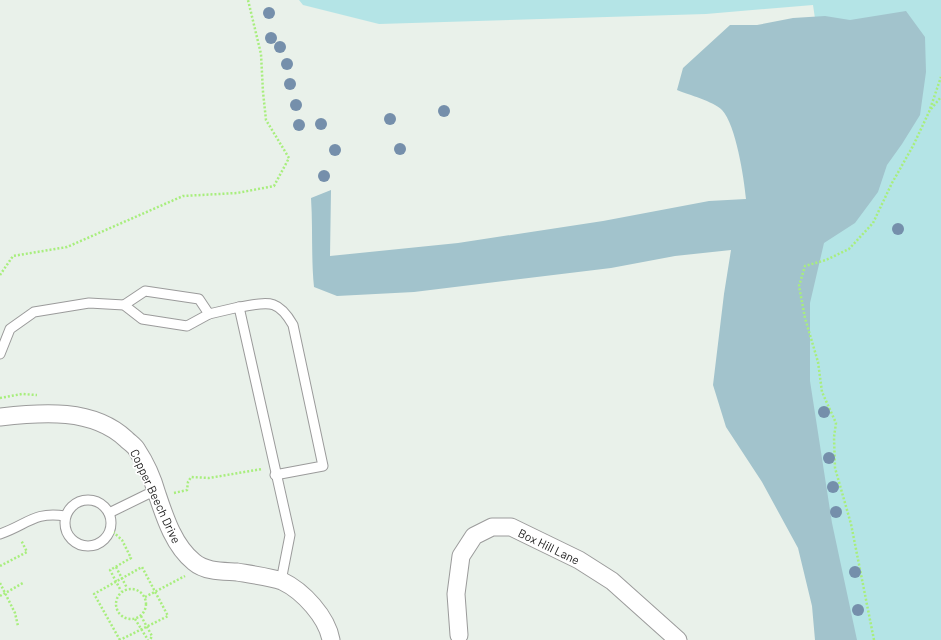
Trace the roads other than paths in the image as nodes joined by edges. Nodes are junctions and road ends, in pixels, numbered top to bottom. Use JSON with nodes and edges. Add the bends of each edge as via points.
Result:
{"nodes":[{"id":1,"x":124,"y":305,"type":"junction"},
{"id":2,"x":239,"y":307,"type":"junction"},
{"id":3,"x":209,"y":314,"type":"junction"},
{"id":4,"x":0,"y":354,"type":"edge"},
{"id":5,"x":0,"y":417,"type":"edge"},
{"id":6,"x":275,"y":471,"type":"junction"},
{"id":7,"x":157,"y":494,"type":"junction"},
{"id":8,"x":109,"y":513,"type":"junction"},
{"id":9,"x":65,"y":516,"type":"junction"},
{"id":10,"x":0,"y":534,"type":"edge"},
{"id":11,"x":282,"y":581,"type":"junction"},
{"id":12,"x":459,"y":635,"type":"dead end"},
{"id":13,"x":331,"y":640,"type":"edge"},
{"id":14,"x":678,"y":640,"type":"edge"}],
"edges":[{"from":1,"to":3,"type":"lane","via":[[142,319],[187,326]]},
{"from":1,"to":3,"type":"lane","via":[[145,291],[199,299]]},
{"from":1,"to":4,"type":"lane","via":[[90,303],[34,312],[10,329]]},
{"from":2,"to":3,"type":"lane"},
{"from":2,"to":6,"type":"lane"},
{"from":2,"to":6,"type":"lane","via":[[269,302],[285,311],[293,325],[323,466]]},
{"from":5,"to":7,"type":"street","name":"Copper Beech Drive","via":[[37,413],[70,415],[116,429],[137,449]]},
{"from":6,"to":11,"type":"lane","via":[[290,535]]},
{"from":7,"to":8,"type":"lane"},
{"from":7,"to":11,"type":"street","name":"Copper Beech Drive","via":[[164,516],[181,549],[195,563],[211,570],[239,572]]},
{"from":8,"to":9,"type":"lane","via":[[98,502],[82,500],[74,503]]},
{"from":8,"to":9,"type":"lane","via":[[110,529],[107,536],[97,544],[85,546],[71,539],[66,532]]},
{"from":9,"to":10,"type":"lane","via":[[52,514],[34,517]]},
{"from":11,"to":13,"type":"street","name":"Copper Beech Drive","via":[[316,609]]},
{"from":12,"to":14,"type":"street","name":"Box Hill Lane","via":[[456,594],[461,556],[474,536],[492,526],[511,527],[579,560],[612,581]]}]}
